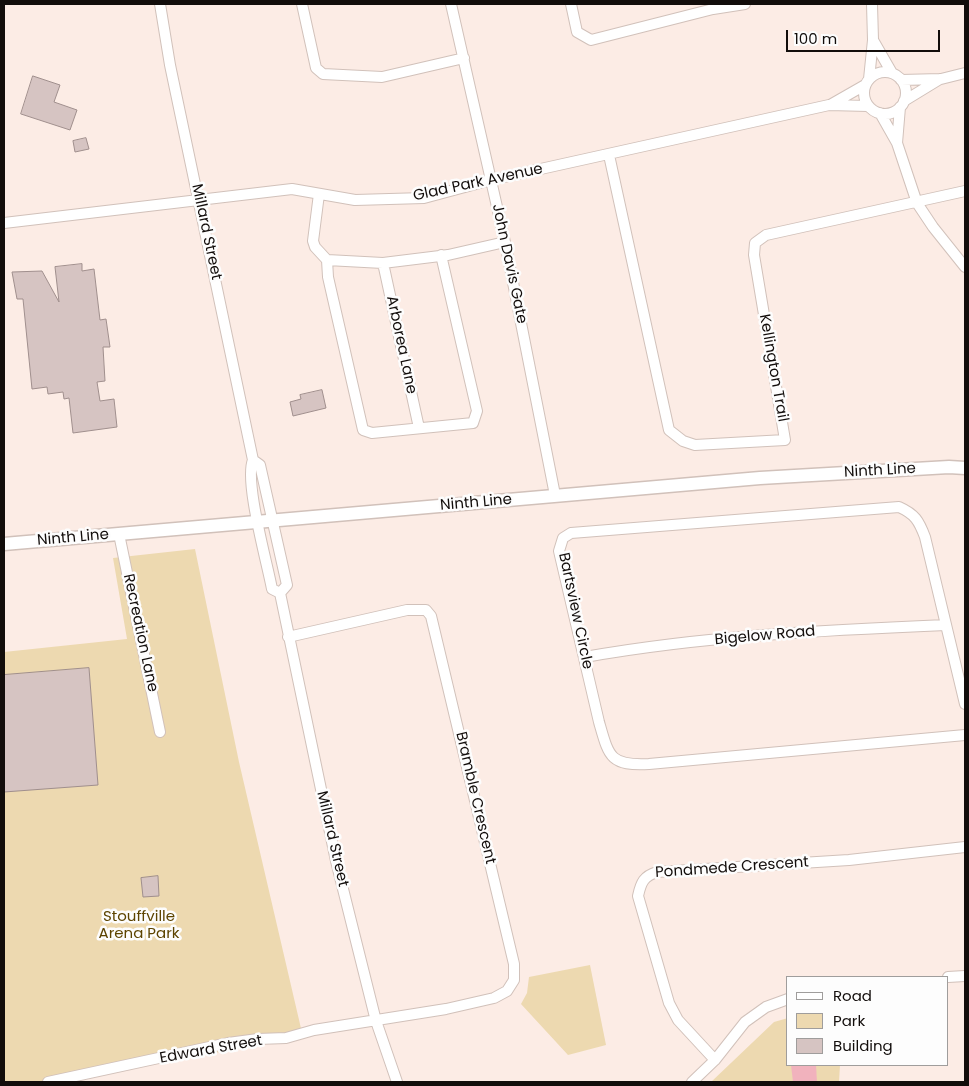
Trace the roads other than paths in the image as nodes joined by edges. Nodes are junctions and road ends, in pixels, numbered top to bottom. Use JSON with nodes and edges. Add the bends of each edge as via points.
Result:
{"nodes":[{"id":1,"x":160,"y":4,"type":"edge"},
{"id":2,"x":302,"y":4,"type":"edge"},
{"id":3,"x":451,"y":4,"type":"edge"},
{"id":4,"x":571,"y":4,"type":"edge"},
{"id":5,"x":745,"y":4,"type":"edge"},
{"id":6,"x":872,"y":4,"type":"edge"},
{"id":7,"x":873,"y":40,"type":"junction"},
{"id":8,"x":464,"y":58,"type":"junction"},
{"id":9,"x":892,"y":73,"type":"junction"},
{"id":10,"x":965,"y":73,"type":"edge"},
{"id":11,"x":941,"y":79,"type":"junction"},
{"id":12,"x":901,"y":80,"type":"junction"},
{"id":13,"x":867,"y":82,"type":"junction"},
{"id":14,"x":902,"y":104,"type":"junction"},
{"id":15,"x":829,"y":105,"type":"junction"},
{"id":16,"x":868,"y":106,"type":"junction"},
{"id":17,"x":880,"y":113,"type":"junction"},
{"id":18,"x":897,"y":143,"type":"junction"},
{"id":19,"x":609,"y":155,"type":"junction"},
{"id":20,"x":491,"y":180,"type":"junction"},
{"id":21,"x":965,"y":191,"type":"edge"},
{"id":22,"x":319,"y":194,"type":"junction"},
{"id":23,"x":199,"y":200,"type":"junction"},
{"id":24,"x":918,"y":203,"type":"junction"},
{"id":25,"x":4,"y":223,"type":"edge"},
{"id":26,"x":505,"y":242,"type":"junction"},
{"id":27,"x":441,"y":255,"type":"junction"},
{"id":28,"x":327,"y":260,"type":"junction"},
{"id":29,"x":384,"y":263,"type":"junction"},
{"id":30,"x":965,"y":267,"type":"edge"},
{"id":31,"x":419,"y":428,"type":"junction"},
{"id":32,"x":965,"y":463,"type":"edge"},
{"id":33,"x":949,"y":467,"type":"junction"},
{"id":34,"x":965,"y":468,"type":"edge"},
{"id":35,"x":556,"y":495,"type":"junction"},
{"id":36,"x":265,"y":522,"type":"junction"},
{"id":37,"x":119,"y":534,"type":"junction"},
{"id":38,"x":4,"y":544,"type":"edge"},
{"id":39,"x":280,"y":592,"type":"junction"},
{"id":40,"x":946,"y":625,"type":"junction"},
{"id":41,"x":288,"y":637,"type":"junction"},
{"id":42,"x":584,"y":657,"type":"junction"},
{"id":43,"x":965,"y":704,"type":"edge"},
{"id":44,"x":160,"y":732,"type":"dead end"},
{"id":45,"x":965,"y":735,"type":"edge"},
{"id":46,"x":965,"y":847,"type":"edge"},
{"id":47,"x":965,"y":976,"type":"edge"},
{"id":48,"x":949,"y":977,"type":"edge"},
{"id":49,"x":786,"y":1000,"type":"edge"},
{"id":50,"x":376,"y":1021,"type":"junction"},
{"id":51,"x":714,"y":1060,"type":"junction"},
{"id":52,"x":48,"y":1082,"type":"edge"},
{"id":53,"x":397,"y":1082,"type":"edge"},
{"id":54,"x":692,"y":1082,"type":"edge"}],
"edges":[{"from":1,"to":23,"type":"street","name":"Millard Street"},
{"from":2,"to":8,"type":"street","via":[[316,68],[323,74],[382,77]]},
{"from":3,"to":8,"type":"street","name":"John Davis Gate"},
{"from":4,"to":5,"type":"street","via":[[577,32],[591,40]]},
{"from":6,"to":7,"type":"street"},
{"from":7,"to":9,"type":"street"},
{"from":7,"to":13,"type":"street"},
{"from":8,"to":20,"type":"street","name":"John Davis Gate"},
{"from":9,"to":12,"type":"street"},
{"from":9,"to":13,"type":"street","via":[[879,72]]},
{"from":10,"to":11,"type":"street"},
{"from":11,"to":12,"type":"street"},
{"from":11,"to":14,"type":"street"},
{"from":12,"to":14,"type":"street","via":[[905,90]]},
{"from":13,"to":15,"type":"street","name":"Glad Park Avenue"},
{"from":13,"to":16,"type":"street","via":[[865,100]]},
{"from":14,"to":17,"type":"street","via":[[894,111]]},
{"from":14,"to":18,"type":"street"},
{"from":15,"to":16,"type":"street","name":"Glad Park Avenue"},
{"from":15,"to":19,"type":"street","name":"Glad Park Avenue"},
{"from":16,"to":17,"type":"street"},
{"from":17,"to":18,"type":"street"},
{"from":18,"to":24,"type":"street"},
{"from":19,"to":20,"type":"street","name":"Glad Park Avenue"},
{"from":19,"to":24,"type":"street","name":"Kellington Trail","via":[[669,430],[683,441],[695,445],[785,440],[754,255],[755,243],[766,235]]},
{"from":20,"to":22,"type":"street","name":"Glad Park Avenue","via":[[424,198],[354,200]]},
{"from":20,"to":26,"type":"street","name":"John Davis Gate"},
{"from":21,"to":24,"type":"street"},
{"from":22,"to":23,"type":"street","name":"Glad Park Avenue","via":[[292,189]]},
{"from":22,"to":28,"type":"street","via":[[313,241]]},
{"from":23,"to":25,"type":"street","name":"Glad Park Avenue"},
{"from":23,"to":36,"type":"street","name":"Millard Street","via":[[253,460],[249,469]]},
{"from":24,"to":30,"type":"street"},
{"from":26,"to":27,"type":"street"},
{"from":26,"to":35,"type":"street","name":"John Davis Gate"},
{"from":27,"to":29,"type":"street"},
{"from":27,"to":31,"type":"street","via":[[477,411],[472,422]]},
{"from":28,"to":29,"type":"street"},
{"from":28,"to":31,"type":"street","via":[[328,277],[363,430],[372,433]]},
{"from":29,"to":31,"type":"street","name":"Arborea Lane"},
{"from":32,"to":33,"type":"main road","name":"Ninth Line"},
{"from":33,"to":34,"type":"main road","name":"Ninth Line"},
{"from":33,"to":35,"type":"main road","name":"Ninth Line"},
{"from":35,"to":36,"type":"main road","name":"Ninth Line"},
{"from":36,"to":37,"type":"main road","name":"Ninth Line"},
{"from":36,"to":39,"type":"street","name":"Millard Street","via":[[272,589]]},
{"from":36,"to":39,"type":"street","name":"Millard Street","via":[[287,586]]},
{"from":37,"to":38,"type":"main road","name":"Ninth Line"},
{"from":37,"to":44,"type":"street","name":"Recreation Lane"},
{"from":39,"to":41,"type":"street","name":"Millard Street"},
{"from":40,"to":42,"type":"street","name":"Bigelow Road","via":[[720,640]]},
{"from":40,"to":42,"type":"street","name":"Bartsview Circle","via":[[919,521],[913,513],[899,507],[571,533],[563,538],[559,551]]},
{"from":40,"to":43,"type":"street","name":"Bartsview Circle"},
{"from":41,"to":50,"type":"street","name":"Millard Street","via":[[336,861]]},
{"from":41,"to":50,"type":"street","name":"Bramble Crescent","via":[[407,610],[426,610],[431,616],[514,964],[514,980],[507,991],[494,998]]},
{"from":42,"to":45,"type":"street","name":"Bartsview Circle","via":[[606,746],[618,762],[629,765]]},
{"from":46,"to":51,"type":"street","name":"Pondmede Crescent","via":[[849,860],[647,875],[638,896],[669,1003],[678,1020]]},
{"from":47,"to":48,"type":"street"},
{"from":49,"to":51,"type":"street","via":[[766,1006],[745,1022]]},
{"from":50,"to":52,"type":"street","name":"Edward Street","via":[[314,1030],[286,1038],[258,1038]]},
{"from":50,"to":53,"type":"street","name":"Millard Street"},
{"from":51,"to":54,"type":"street"}]}
